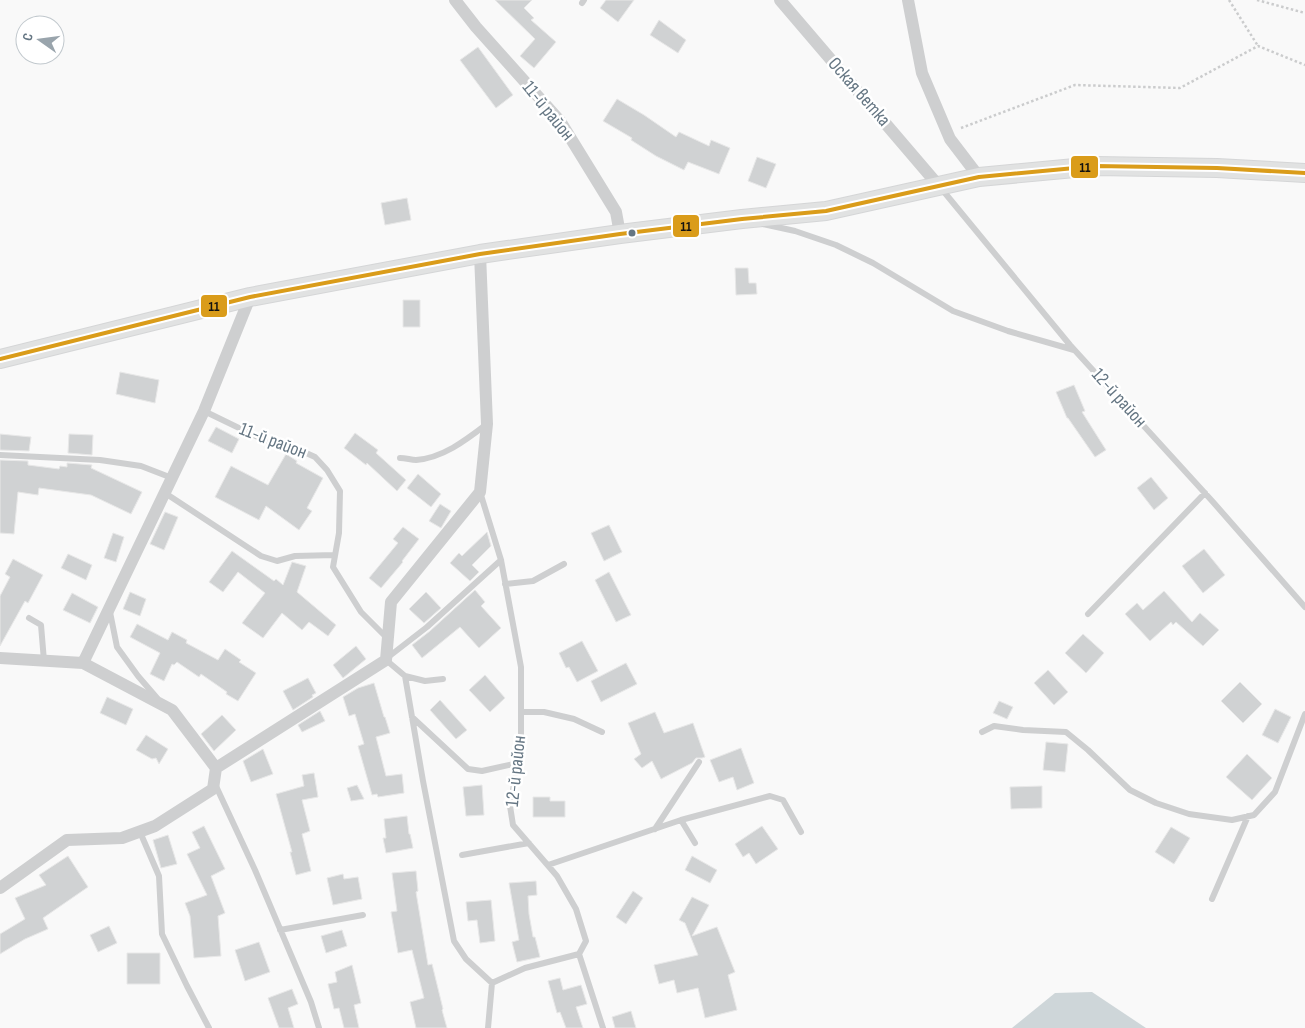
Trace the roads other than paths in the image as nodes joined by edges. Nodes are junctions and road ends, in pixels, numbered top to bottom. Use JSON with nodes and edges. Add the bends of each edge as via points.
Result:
{"nodes":[{"id":1,"x":455,"y":0,"type":"edge"},
{"id":2,"x":780,"y":0,"type":"edge"},
{"id":3,"x":908,"y":0,"type":"edge"},
{"id":4,"x":1305,"y":173,"type":"edge"},
{"id":5,"x":979,"y":177,"type":"junction"},
{"id":6,"x":938,"y":185,"type":"junction"},
{"id":7,"x":742,"y":219,"type":"junction"},
{"id":8,"x":620,"y":234,"type":"junction"},
{"id":9,"x":480,"y":254,"type":"junction"},
{"id":10,"x":250,"y":297,"type":"junction"},
{"id":11,"x":1075,"y":350,"type":"junction"},
{"id":12,"x":0,"y":359,"type":"edge"},
{"id":13,"x":204,"y":411,"type":"junction"},
{"id":14,"x":487,"y":424,"type":"junction"},
{"id":15,"x":0,"y":455,"type":"edge"},
{"id":16,"x":400,"y":458,"type":"dead end"},
{"id":17,"x":172,"y":478,"type":"junction"},
{"id":18,"x":480,"y":492,"type":"junction"},
{"id":19,"x":165,"y":493,"type":"junction"},
{"id":20,"x":1205,"y":493,"type":"junction"},
{"id":21,"x":335,"y":555,"type":"junction"},
{"id":22,"x":501,"y":560,"type":"junction"},
{"id":23,"x":564,"y":564,"type":"dead end"},
{"id":24,"x":505,"y":584,"type":"junction"},
{"id":25,"x":1305,"y":607,"type":"edge"},
{"id":26,"x":109,"y":608,"type":"junction"},
{"id":27,"x":1088,"y":614,"type":"dead end"},
{"id":28,"x":28,"y":618,"type":"dead end"},
{"id":29,"x":388,"y":639,"type":"junction"},
{"id":30,"x":0,"y":658,"type":"edge"},
{"id":31,"x":386,"y":659,"type":"junction"},
{"id":32,"x":44,"y":661,"type":"junction"},
{"id":33,"x":83,"y":663,"type":"junction"},
{"id":34,"x":405,"y":676,"type":"junction"},
{"id":35,"x":443,"y":679,"type":"dead end"},
{"id":36,"x":164,"y":706,"type":"junction"},
{"id":37,"x":521,"y":712,"type":"junction"},
{"id":38,"x":1305,"y":714,"type":"edge"},
{"id":39,"x":412,"y":717,"type":"junction"},
{"id":40,"x":602,"y":732,"type":"dead end"},
{"id":41,"x":982,"y":732,"type":"dead end"},
{"id":42,"x":699,"y":762,"type":"dead end"},
{"id":43,"x":518,"y":763,"type":"junction"},
{"id":44,"x":215,"y":774,"type":"junction"},
{"id":45,"x":1248,"y":816,"type":"junction"},
{"id":46,"x":681,"y":820,"type":"junction"},
{"id":47,"x":655,"y":829,"type":"junction"},
{"id":48,"x":140,"y":832,"type":"junction"},
{"id":49,"x":801,"y":832,"type":"dead end"},
{"id":50,"x":529,"y":843,"type":"junction"},
{"id":51,"x":695,"y":843,"type":"dead end"},
{"id":52,"x":462,"y":855,"type":"dead end"},
{"id":53,"x":548,"y":865,"type":"junction"},
{"id":54,"x":0,"y":888,"type":"edge"},
{"id":55,"x":1212,"y":899,"type":"dead end"},
{"id":56,"x":363,"y":915,"type":"dead end"},
{"id":57,"x":280,"y":930,"type":"junction"},
{"id":58,"x":579,"y":954,"type":"junction"},
{"id":59,"x":492,"y":984,"type":"junction"},
{"id":60,"x":208,"y":1027,"type":"edge"},
{"id":61,"x":319,"y":1028,"type":"edge"},
{"id":62,"x":488,"y":1028,"type":"edge"},
{"id":63,"x":603,"y":1028,"type":"edge"}],
"edges":[{"from":1,"to":8,"type":"street","name":"11-й район","via":[[560,121],[616,212]]},
{"from":2,"to":6,"type":"street","name":"Оская ветка"},
{"from":3,"to":5,"type":"street","via":[[922,74],[950,138]]},
{"from":4,"to":5,"type":"street","via":[[1096,166]]},
{"from":5,"to":6,"type":"street"},
{"from":6,"to":7,"type":"street","via":[[826,211]]},
{"from":6,"to":11,"type":"lane","name":"12-й район"},
{"from":7,"to":8,"type":"street"},
{"from":7,"to":11,"type":"lane","via":[[836,244],[953,311],[1008,332]]},
{"from":8,"to":9,"type":"street"},
{"from":9,"to":10,"type":"street"},
{"from":9,"to":14,"type":"street"},
{"from":10,"to":12,"type":"street"},
{"from":10,"to":13,"type":"street"},
{"from":11,"to":20,"type":"lane","name":"12-й район"},
{"from":13,"to":17,"type":"street"},
{"from":13,"to":21,"type":"lane","name":"11-й район","via":[[274,445],[293,447],[315,457],[327,470],[340,491]]},
{"from":14,"to":16,"type":"lane","via":[[435,456],[415,460]]},
{"from":14,"to":18,"type":"street"},
{"from":15,"to":17,"type":"lane","via":[[100,460],[141,466]]},
{"from":17,"to":19,"type":"street"},
{"from":18,"to":22,"type":"lane","name":"12-й район"},
{"from":18,"to":29,"type":"street","via":[[391,602]]},
{"from":19,"to":21,"type":"lane","via":[[261,556],[277,561],[295,556]]},
{"from":19,"to":26,"type":"street"},
{"from":20,"to":25,"type":"lane","name":"12-й район"},
{"from":20,"to":27,"type":"lane"},
{"from":21,"to":29,"type":"lane","name":"11-й район","via":[[333,567],[361,612]]},
{"from":22,"to":24,"type":"lane","name":"12-й район"},
{"from":22,"to":31,"type":"lane"},
{"from":23,"to":24,"type":"lane","via":[[533,581]]},
{"from":24,"to":37,"type":"lane","name":"12-й район","via":[[521,667]]},
{"from":26,"to":33,"type":"street"},
{"from":26,"to":36,"type":"lane","via":[[116,647]]},
{"from":28,"to":32,"type":"lane","via":[[41,626]]},
{"from":29,"to":31,"type":"street"},
{"from":30,"to":32,"type":"street"},
{"from":31,"to":34,"type":"lane"},
{"from":31,"to":44,"type":"street"},
{"from":32,"to":33,"type":"street"},
{"from":33,"to":36,"type":"street"},
{"from":34,"to":35,"type":"lane","via":[[425,681]]},
{"from":34,"to":39,"type":"lane"},
{"from":36,"to":44,"type":"street","via":[[172,710]]},
{"from":37,"to":40,"type":"lane","via":[[544,712],[574,719]]},
{"from":37,"to":43,"type":"lane","name":"12-й район"},
{"from":38,"to":45,"type":"lane","via":[[1275,792],[1254,815]]},
{"from":39,"to":43,"type":"lane","via":[[468,769],[482,771]]},
{"from":39,"to":59,"type":"lane","via":[[454,941],[466,959]]},
{"from":41,"to":45,"type":"lane","via":[[994,726],[1066,732],[1130,790],[1156,803],[1189,814],[1232,820]]},
{"from":42,"to":47,"type":"lane"},
{"from":43,"to":50,"type":"lane","name":"12-й район","via":[[510,806],[513,825]]},
{"from":44,"to":48,"type":"street","via":[[213,789]]},
{"from":44,"to":57,"type":"lane"},
{"from":45,"to":55,"type":"lane"},
{"from":46,"to":47,"type":"lane"},
{"from":46,"to":49,"type":"lane","via":[[770,796],[783,800]]},
{"from":46,"to":51,"type":"lane"},
{"from":47,"to":53,"type":"lane"},
{"from":48,"to":54,"type":"street","via":[[122,838],[67,840]]},
{"from":48,"to":60,"type":"lane","via":[[159,876],[162,934]]},
{"from":50,"to":52,"type":"lane"},
{"from":50,"to":53,"type":"lane","name":"12-й район"},
{"from":53,"to":58,"type":"lane","name":"12-й район","via":[[576,909],[586,941]]},
{"from":56,"to":57,"type":"lane"},
{"from":57,"to":61,"type":"lane"},
{"from":58,"to":59,"type":"lane","via":[[525,968]]},
{"from":58,"to":63,"type":"lane"},
{"from":59,"to":62,"type":"lane"}]}
